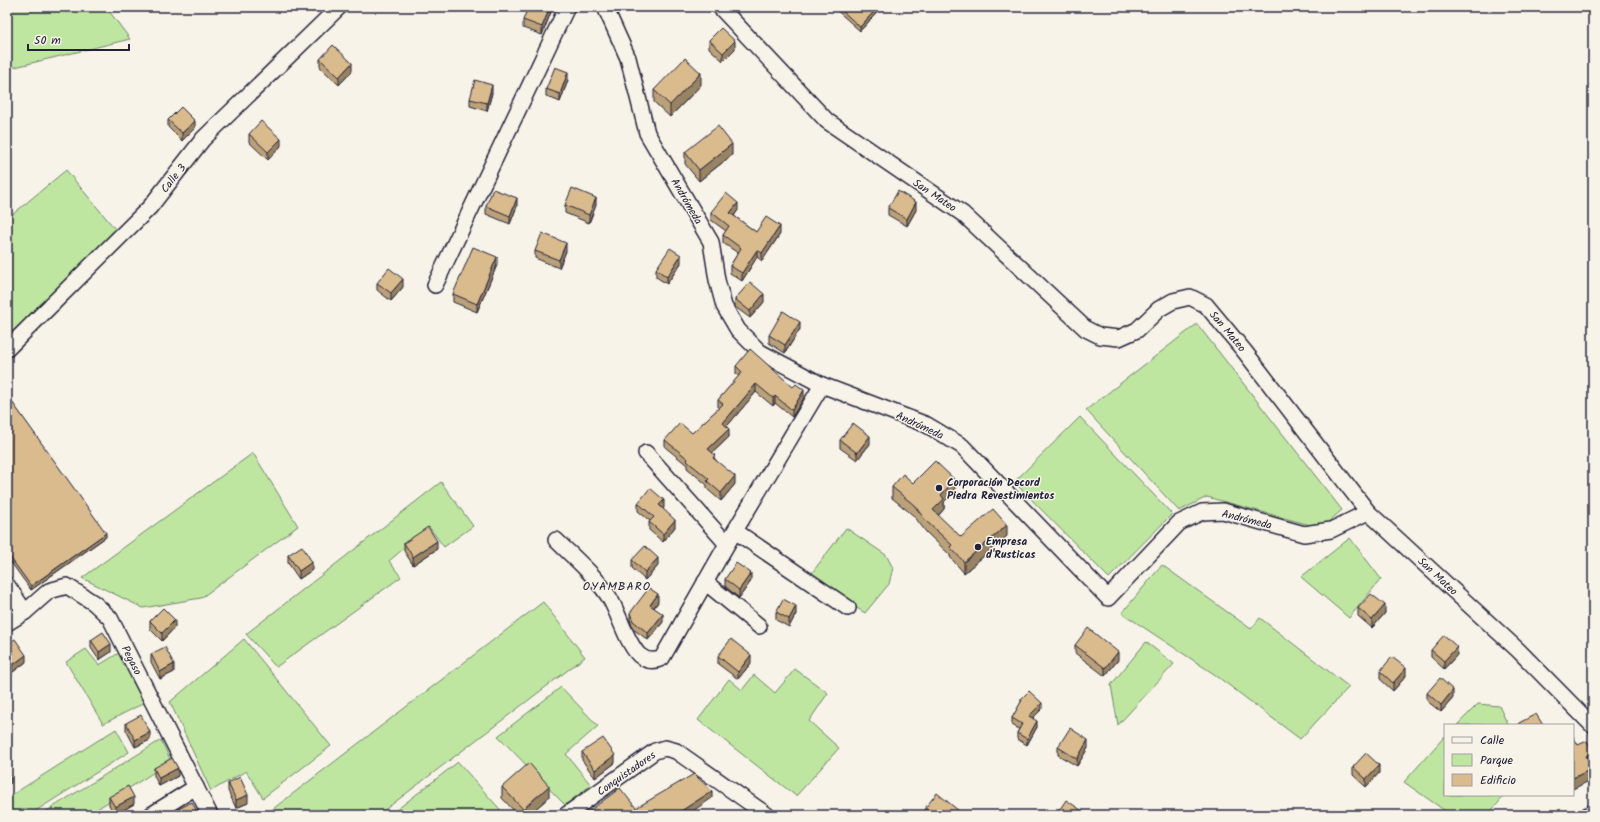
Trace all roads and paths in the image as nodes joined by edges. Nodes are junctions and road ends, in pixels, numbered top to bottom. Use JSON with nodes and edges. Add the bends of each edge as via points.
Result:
{"nodes":[{"id":1,"x":339,"y":7,"type":"edge"},
{"id":2,"x":567,"y":7,"type":"edge"},
{"id":3,"x":605,"y":7,"type":"edge"},
{"id":4,"x":720,"y":7,"type":"edge"},
{"id":5,"x":435,"y":285,"type":"dead end"},
{"id":6,"x":7,"y":349,"type":"edge"},
{"id":7,"x":822,"y":385,"type":"junction"},
{"id":8,"x":646,"y":453,"type":"dead end"},
{"id":9,"x":1368,"y":512,"type":"junction"},
{"id":10,"x":735,"y":531,"type":"junction"},
{"id":11,"x":556,"y":540,"type":"dead end"},
{"id":12,"x":726,"y":544,"type":"junction"},
{"id":13,"x":705,"y":582,"type":"junction"},
{"id":14,"x":7,"y":585,"type":"edge"},
{"id":15,"x":848,"y":608,"type":"dead end"},
{"id":16,"x":25,"y":612,"type":"junction"},
{"id":17,"x":7,"y":624,"type":"edge"},
{"id":18,"x":759,"y":626,"type":"dead end"},
{"id":19,"x":1593,"y":726,"type":"edge"},
{"id":20,"x":196,"y":788,"type":"junction"},
{"id":21,"x":1593,"y":812,"type":"edge"},
{"id":22,"x":151,"y":815,"type":"edge"},
{"id":23,"x":210,"y":815,"type":"edge"},
{"id":24,"x":566,"y":815,"type":"edge"},
{"id":25,"x":767,"y":815,"type":"edge"},
{"id":26,"x":1588,"y":815,"type":"edge"}],
"edges":[{"from":1,"to":6,"type":"street","name":"Calle 3","via":[[203,139],[150,207]]},
{"from":2,"to":5,"type":"street"},
{"from":3,"to":7,"type":"street","name":"Andrómeda","via":[[628,58],[647,133],[711,242],[717,280],[728,312],[738,330],[760,352]]},
{"from":4,"to":9,"type":"street","name":"San Mateo","via":[[827,121],[963,214],[1086,329],[1100,336],[1119,338],[1136,330],[1159,309],[1173,301],[1190,297],[1206,305]]},
{"from":7,"to":9,"type":"street","name":"Andrómeda","via":[[927,425],[962,446],[1108,598],[1180,523],[1202,512],[1223,511],[1304,534],[1332,530]]},
{"from":7,"to":10,"type":"street"},
{"from":8,"to":12,"type":"street"},
{"from":9,"to":19,"type":"street","name":"San Mateo","via":[[1518,650]]},
{"from":10,"to":12,"type":"street"},
{"from":10,"to":15,"type":"street"},
{"from":11,"to":13,"type":"street","via":[[609,597],[639,655],[648,660],[656,661],[662,658]]},
{"from":12,"to":13,"type":"street"},
{"from":13,"to":18,"type":"street"},
{"from":14,"to":16,"type":"street"},
{"from":16,"to":17,"type":"street","name":"Pegaso"},
{"from":16,"to":20,"type":"street","name":"Pegaso","via":[[49,591],[67,586],[94,603],[110,618]]},
{"from":20,"to":22,"type":"street"},
{"from":20,"to":23,"type":"street","name":"Pegaso"},
{"from":21,"to":26,"type":"street"},
{"from":24,"to":25,"type":"street","name":"Conquistadores","via":[[655,751],[666,748],[676,751]]}]}
